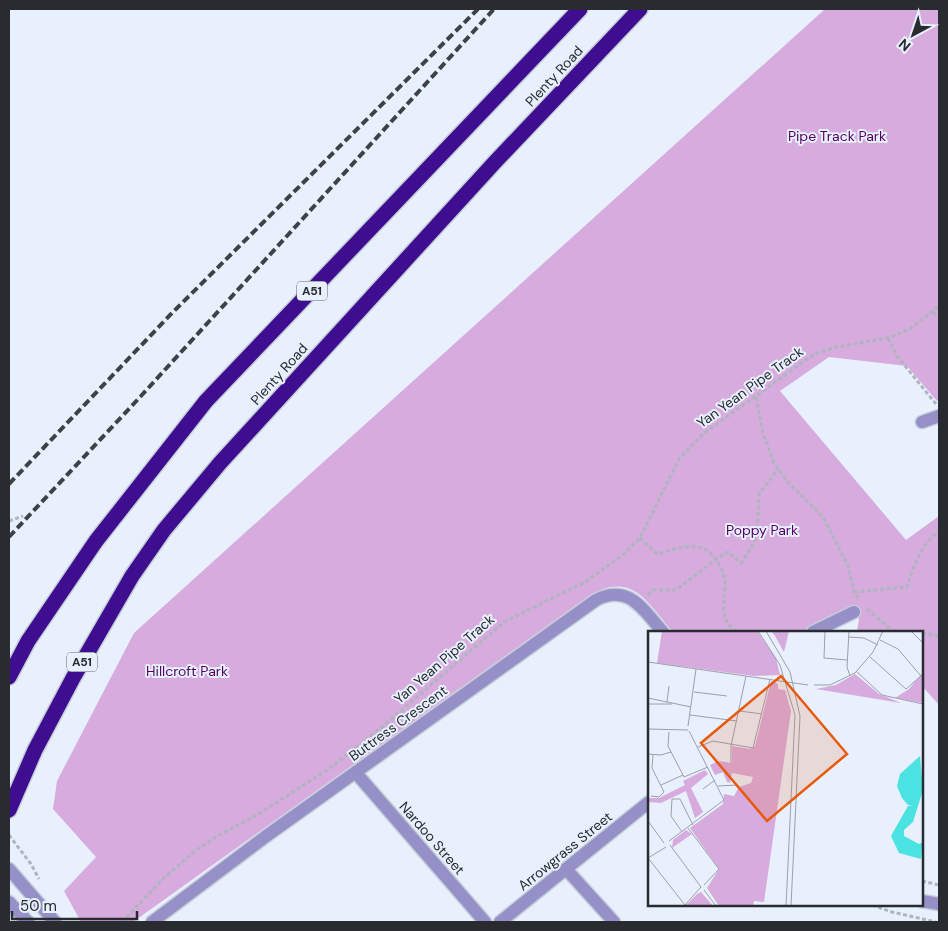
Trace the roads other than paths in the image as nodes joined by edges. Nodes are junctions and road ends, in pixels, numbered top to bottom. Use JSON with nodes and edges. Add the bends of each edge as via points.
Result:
{"nodes":[{"id":1,"x":580,"y":9,"type":"edge"},
{"id":2,"x":640,"y":9,"type":"edge"},
{"id":3,"x":854,"y":612,"type":"dead end"},
{"id":4,"x":662,"y":631,"type":"edge"},
{"id":5,"x":815,"y":631,"type":"edge"},
{"id":6,"x":9,"y":677,"type":"edge"},
{"id":7,"x":356,"y":773,"type":"junction"},
{"id":8,"x":648,"y":803,"type":"edge"},
{"id":9,"x":9,"y":810,"type":"edge"},
{"id":10,"x":9,"y":869,"type":"edge"},
{"id":11,"x":566,"y":869,"type":"junction"},
{"id":12,"x":923,"y":901,"type":"edge"},
{"id":13,"x":9,"y":902,"type":"edge"},
{"id":14,"x":939,"y":904,"type":"edge"},
{"id":15,"x":28,"y":922,"type":"edge"},
{"id":16,"x":55,"y":922,"type":"edge"},
{"id":17,"x":152,"y":922,"type":"edge"},
{"id":18,"x":485,"y":922,"type":"edge"},
{"id":19,"x":500,"y":922,"type":"edge"},
{"id":20,"x":614,"y":922,"type":"edge"}],
"edges":[{"from":1,"to":6,"type":"highway","name":"Plenty Road","number":"A51","via":[[206,401],[96,541],[28,641]]},
{"from":2,"to":9,"type":"highway","name":"Plenty Road","number":"A51","via":[[488,169],[233,449],[164,530],[132,576],[73,678],[35,750]]},
{"from":3,"to":5,"type":"street"},
{"from":4,"to":7,"type":"street","name":"Buttress Crescent","via":[[630,598],[614,593],[596,600]]},
{"from":7,"to":17,"type":"street","name":"Buttress Crescent"},
{"from":7,"to":18,"type":"street","name":"Nardoo Street"},
{"from":8,"to":11,"type":"street","name":"Arrowgrass Street"},
{"from":10,"to":16,"type":"street"},
{"from":11,"to":19,"type":"street","name":"Arrowgrass Street"},
{"from":11,"to":20,"type":"street"},
{"from":12,"to":14,"type":"street"},
{"from":13,"to":15,"type":"street"}]}
